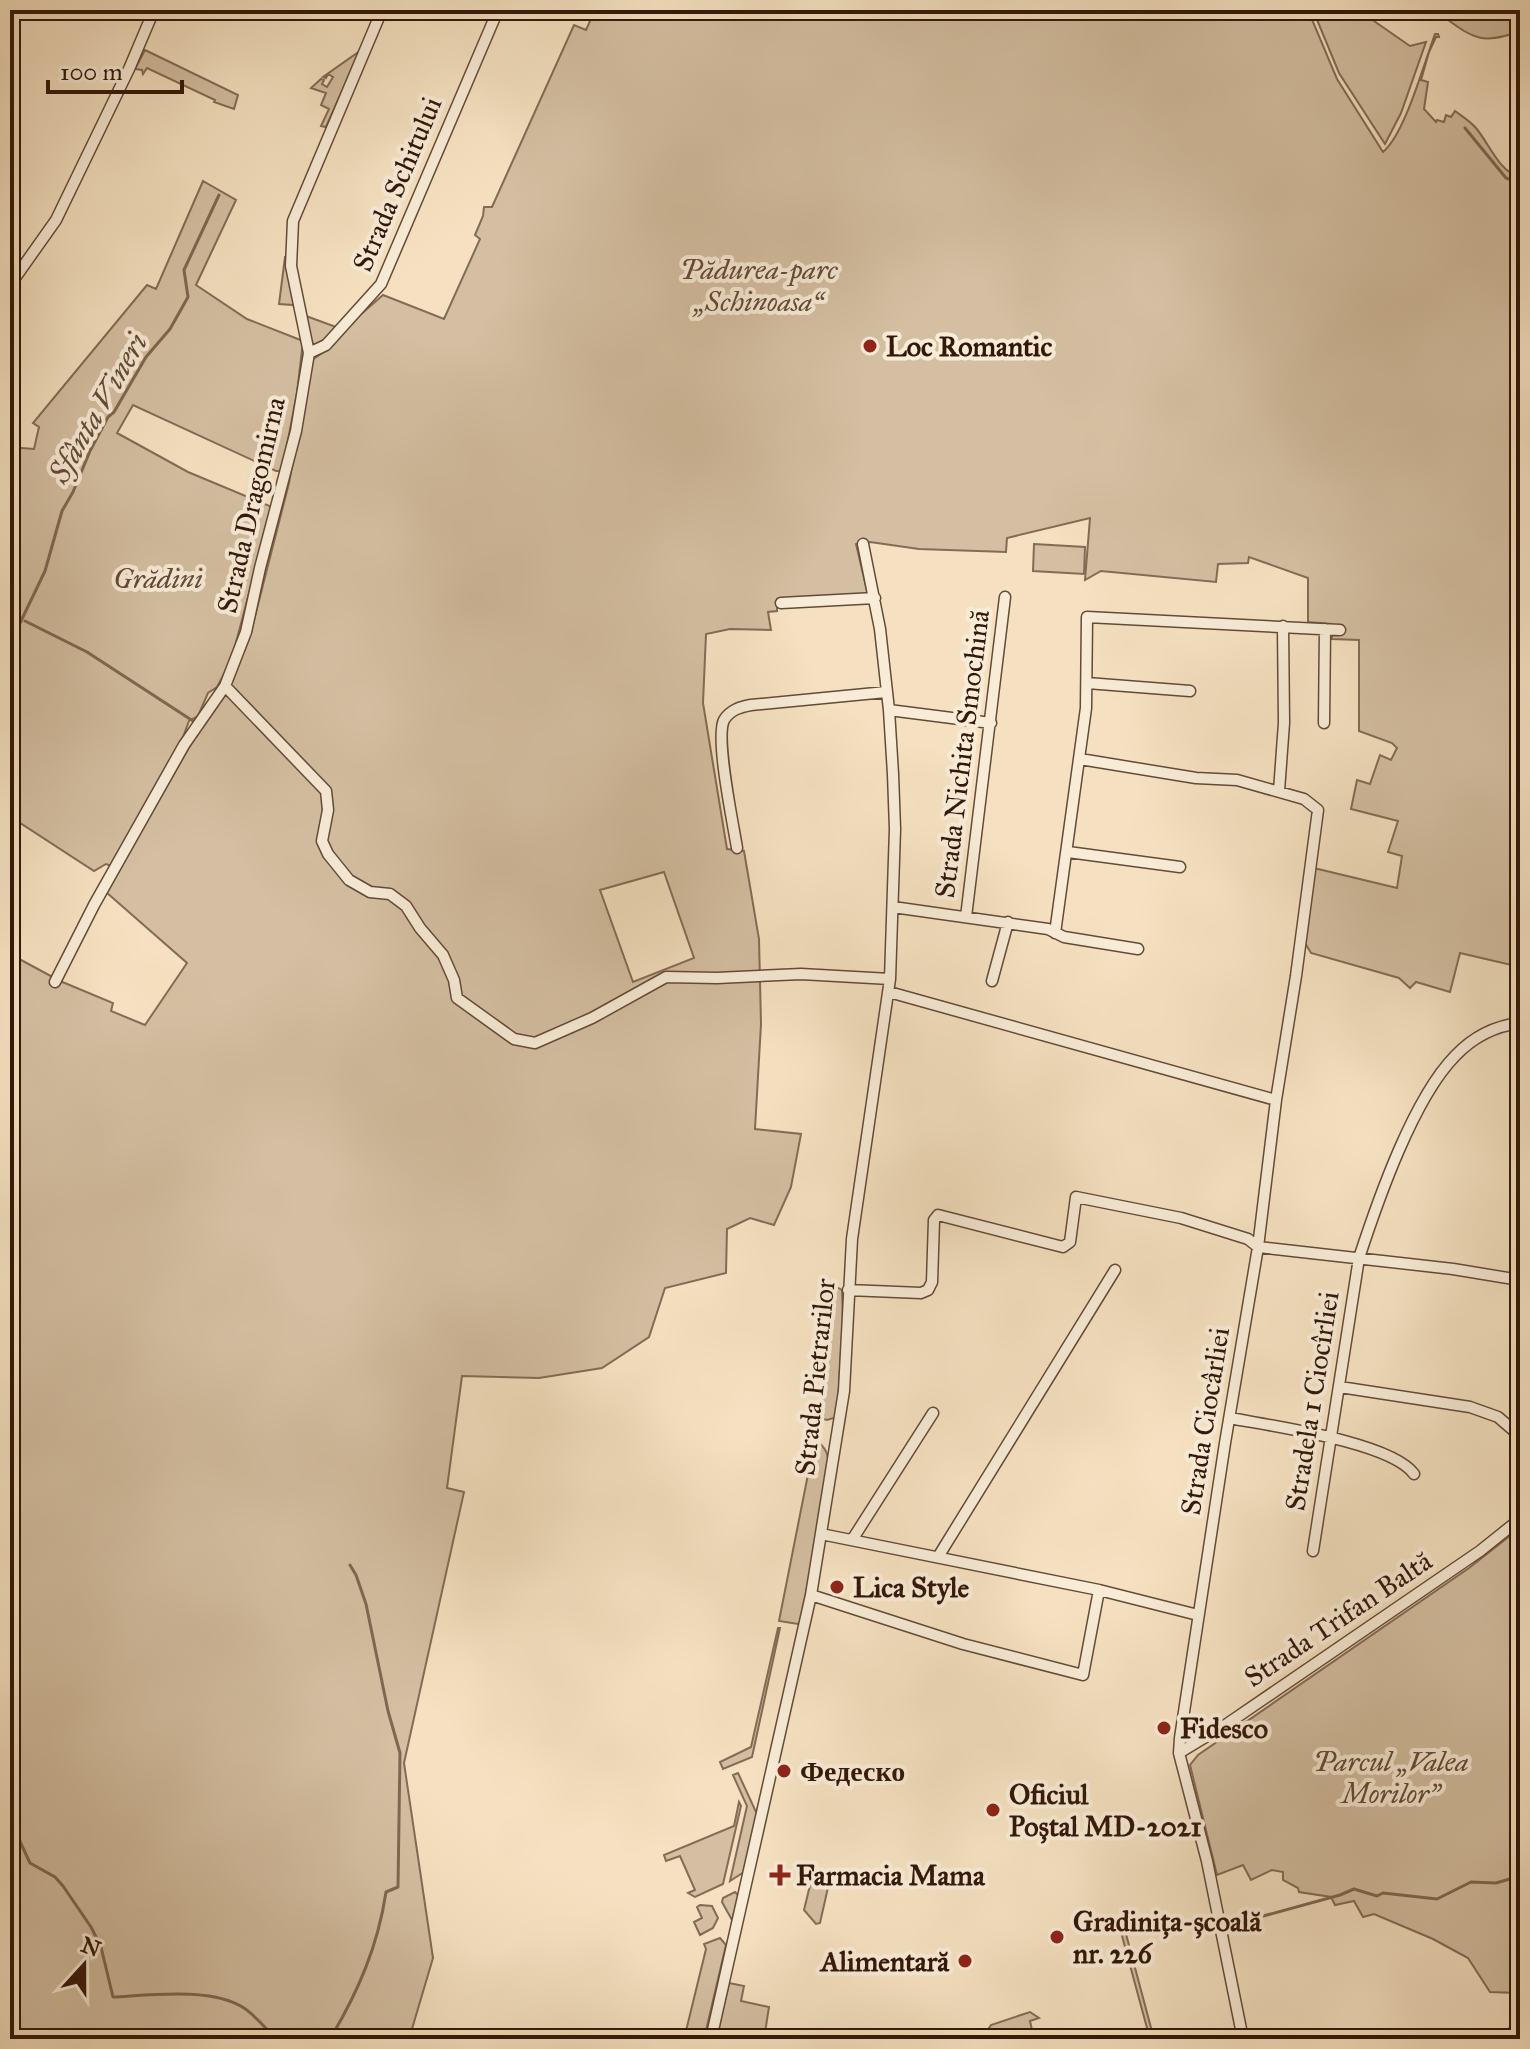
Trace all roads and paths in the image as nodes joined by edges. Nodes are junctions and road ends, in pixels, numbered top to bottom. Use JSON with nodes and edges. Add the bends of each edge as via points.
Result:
{"nodes":[{"id":1,"x":154,"y":10,"type":"edge"},
{"id":2,"x":382,"y":10,"type":"edge"},
{"id":3,"x":498,"y":10,"type":"edge"},
{"id":4,"x":10,"y":285,"type":"edge"},
{"id":5,"x":309,"y":353,"type":"junction"},
{"id":6,"x":863,"y":544,"type":"dead end"},
{"id":7,"x":1005,"y":597,"type":"dead end"},
{"id":8,"x":875,"y":598,"type":"junction"},
{"id":9,"x":781,"y":603,"type":"dead end"},
{"id":10,"x":1283,"y":626,"type":"junction"},
{"id":11,"x":1325,"y":629,"type":"junction"},
{"id":12,"x":1340,"y":630,"type":"dead end"},
{"id":13,"x":1087,"y":683,"type":"junction"},
{"id":14,"x":225,"y":686,"type":"junction"},
{"id":15,"x":1190,"y":691,"type":"dead end"},
{"id":16,"x":886,"y":692,"type":"junction"},
{"id":17,"x":889,"y":710,"type":"junction"},
{"id":18,"x":991,"y":723,"type":"junction"},
{"id":19,"x":1324,"y":723,"type":"dead end"},
{"id":20,"x":1080,"y":759,"type":"junction"},
{"id":21,"x":1279,"y":791,"type":"junction"},
{"id":22,"x":737,"y":848,"type":"dead end"},
{"id":23,"x":1068,"y":852,"type":"junction"},
{"id":24,"x":1180,"y":867,"type":"dead end"},
{"id":25,"x":893,"y":907,"type":"junction"},
{"id":26,"x":966,"y":917,"type":"junction"},
{"id":27,"x":1008,"y":922,"type":"junction"},
{"id":28,"x":1055,"y":933,"type":"junction"},
{"id":29,"x":1138,"y":949,"type":"dead end"},
{"id":30,"x":890,"y":979,"type":"junction"},
{"id":31,"x":992,"y":981,"type":"dead end"},
{"id":32,"x":55,"y":982,"type":"dead end"},
{"id":33,"x":889,"y":992,"type":"junction"},
{"id":34,"x":1520,"y":1023,"type":"edge"},
{"id":35,"x":1276,"y":1100,"type":"junction"},
{"id":36,"x":1258,"y":1247,"type":"junction"},
{"id":37,"x":1359,"y":1258,"type":"junction"},
{"id":38,"x":1115,"y":1270,"type":"dead end"},
{"id":39,"x":1520,"y":1280,"type":"edge"},
{"id":40,"x":848,"y":1290,"type":"junction"},
{"id":41,"x":1340,"y":1387,"type":"junction"},
{"id":42,"x":933,"y":1413,"type":"dead end"},
{"id":43,"x":1230,"y":1418,"type":"junction"},
{"id":44,"x":1520,"y":1436,"type":"edge"},
{"id":45,"x":1331,"y":1439,"type":"junction"},
{"id":46,"x":1414,"y":1474,"type":"dead end"},
{"id":47,"x":1520,"y":1519,"type":"edge"},
{"id":48,"x":821,"y":1534,"type":"junction"},
{"id":49,"x":852,"y":1540,"type":"junction"},
{"id":50,"x":1313,"y":1551,"type":"dead end"},
{"id":51,"x":938,"y":1557,"type":"junction"},
{"id":52,"x":1099,"y":1590,"type":"junction"},
{"id":53,"x":811,"y":1595,"type":"junction"},
{"id":54,"x":1198,"y":1615,"type":"junction"},
{"id":55,"x":1179,"y":1753,"type":"junction"},
{"id":56,"x":1520,"y":2031,"type":"edge"},
{"id":57,"x":711,"y":2039,"type":"edge"},
{"id":58,"x":1243,"y":2039,"type":"edge"},
{"id":59,"x":1493,"y":2039,"type":"edge"}],
"edges":[{"from":1,"to":4,"type":"street","via":[[56,220]]},
{"from":2,"to":5,"type":"street","name":"Strada Dragomirna","via":[[293,221],[291,266]]},
{"from":3,"to":5,"type":"street","name":"Strada Schitului","via":[[381,284],[326,345]]},
{"from":5,"to":14,"type":"street","name":"Strada Dragomirna","via":[[285,478],[246,632]]},
{"from":6,"to":8,"type":"street","name":"Strada Pietrarilor"},
{"from":7,"to":18,"type":"street","name":"Strada Nichita Smochină"},
{"from":8,"to":9,"type":"street"},
{"from":8,"to":16,"type":"street","name":"Strada Pietrarilor"},
{"from":10,"to":11,"type":"street"},
{"from":10,"to":13,"type":"street","via":[[1087,617]]},
{"from":10,"to":21,"type":"street"},
{"from":11,"to":12,"type":"street"},
{"from":11,"to":19,"type":"street"},
{"from":13,"to":15,"type":"street"},
{"from":13,"to":20,"type":"street"},
{"from":14,"to":30,"type":"street","via":[[326,791],[322,841],[349,880],[370,892],[390,894],[406,906],[443,955],[457,998],[514,1039],[535,1043],[666,977],[801,974]]},
{"from":14,"to":32,"type":"street","name":"Strada Dragomirna","via":[[184,745]]},
{"from":16,"to":17,"type":"street","name":"Strada Pietrarilor"},
{"from":16,"to":22,"type":"street","via":[[743,706],[726,716],[722,750]]},
{"from":17,"to":18,"type":"street"},
{"from":17,"to":25,"type":"street","name":"Strada Pietrarilor"},
{"from":18,"to":26,"type":"street","name":"Strada Nichita Smochină"},
{"from":20,"to":21,"type":"street","via":[[1237,780]]},
{"from":20,"to":23,"type":"street"},
{"from":21,"to":35,"type":"street","name":"Strada Ciocârliei","via":[[1316,806],[1318,817]]},
{"from":23,"to":24,"type":"street"},
{"from":23,"to":28,"type":"street"},
{"from":25,"to":26,"type":"street"},
{"from":25,"to":30,"type":"street","name":"Strada Pietrarilor"},
{"from":26,"to":27,"type":"street"},
{"from":27,"to":28,"type":"street"},
{"from":27,"to":31,"type":"street"},
{"from":28,"to":29,"type":"street"},
{"from":30,"to":33,"type":"street","name":"Strada Pietrarilor"},
{"from":33,"to":35,"type":"street"},
{"from":33,"to":40,"type":"street","name":"Strada Pietrarilor"},
{"from":34,"to":37,"type":"street","name":"Stradela 1 Ciocîrliei","via":[[1481,1035],[1442,1072],[1398,1156]]},
{"from":35,"to":36,"type":"street","name":"Strada Ciocârliei"},
{"from":36,"to":37,"type":"street"},
{"from":36,"to":40,"type":"street","via":[[1181,1218],[1076,1197],[1070,1242],[1063,1247],[938,1215],[928,1290]]},
{"from":36,"to":43,"type":"street","name":"Strada Ciocârliei"},
{"from":37,"to":39,"type":"street"},
{"from":37,"to":41,"type":"street","name":"Stradela 1 Ciocîrliei"},
{"from":38,"to":51,"type":"street"},
{"from":40,"to":48,"type":"street","name":"Strada Pietrarilor","via":[[844,1391]]},
{"from":41,"to":44,"type":"street","via":[[1470,1407],[1498,1417]]},
{"from":41,"to":45,"type":"street","name":"Stradela 1 Ciocîrliei"},
{"from":42,"to":49,"type":"street"},
{"from":43,"to":45,"type":"street"},
{"from":43,"to":54,"type":"street","name":"Strada Ciocârliei"},
{"from":45,"to":46,"type":"street","via":[[1386,1455]]},
{"from":45,"to":50,"type":"street","name":"Stradela 1 Ciocîrliei"},
{"from":47,"to":55,"type":"street","name":"Strada Trifan Baltă"},
{"from":48,"to":49,"type":"street"},
{"from":48,"to":53,"type":"street","name":"Strada Pietrarilor"},
{"from":49,"to":51,"type":"street"},
{"from":51,"to":52,"type":"street"},
{"from":52,"to":53,"type":"street","via":[[1083,1675],[963,1644]]},
{"from":52,"to":54,"type":"street"},
{"from":53,"to":57,"type":"street","name":"Strada Pietrarilor"},
{"from":54,"to":55,"type":"street","name":"Strada Ciocârliei"},
{"from":55,"to":58,"type":"street","name":"Strada Ciocârliei"},
{"from":56,"to":59,"type":"street"}]}
